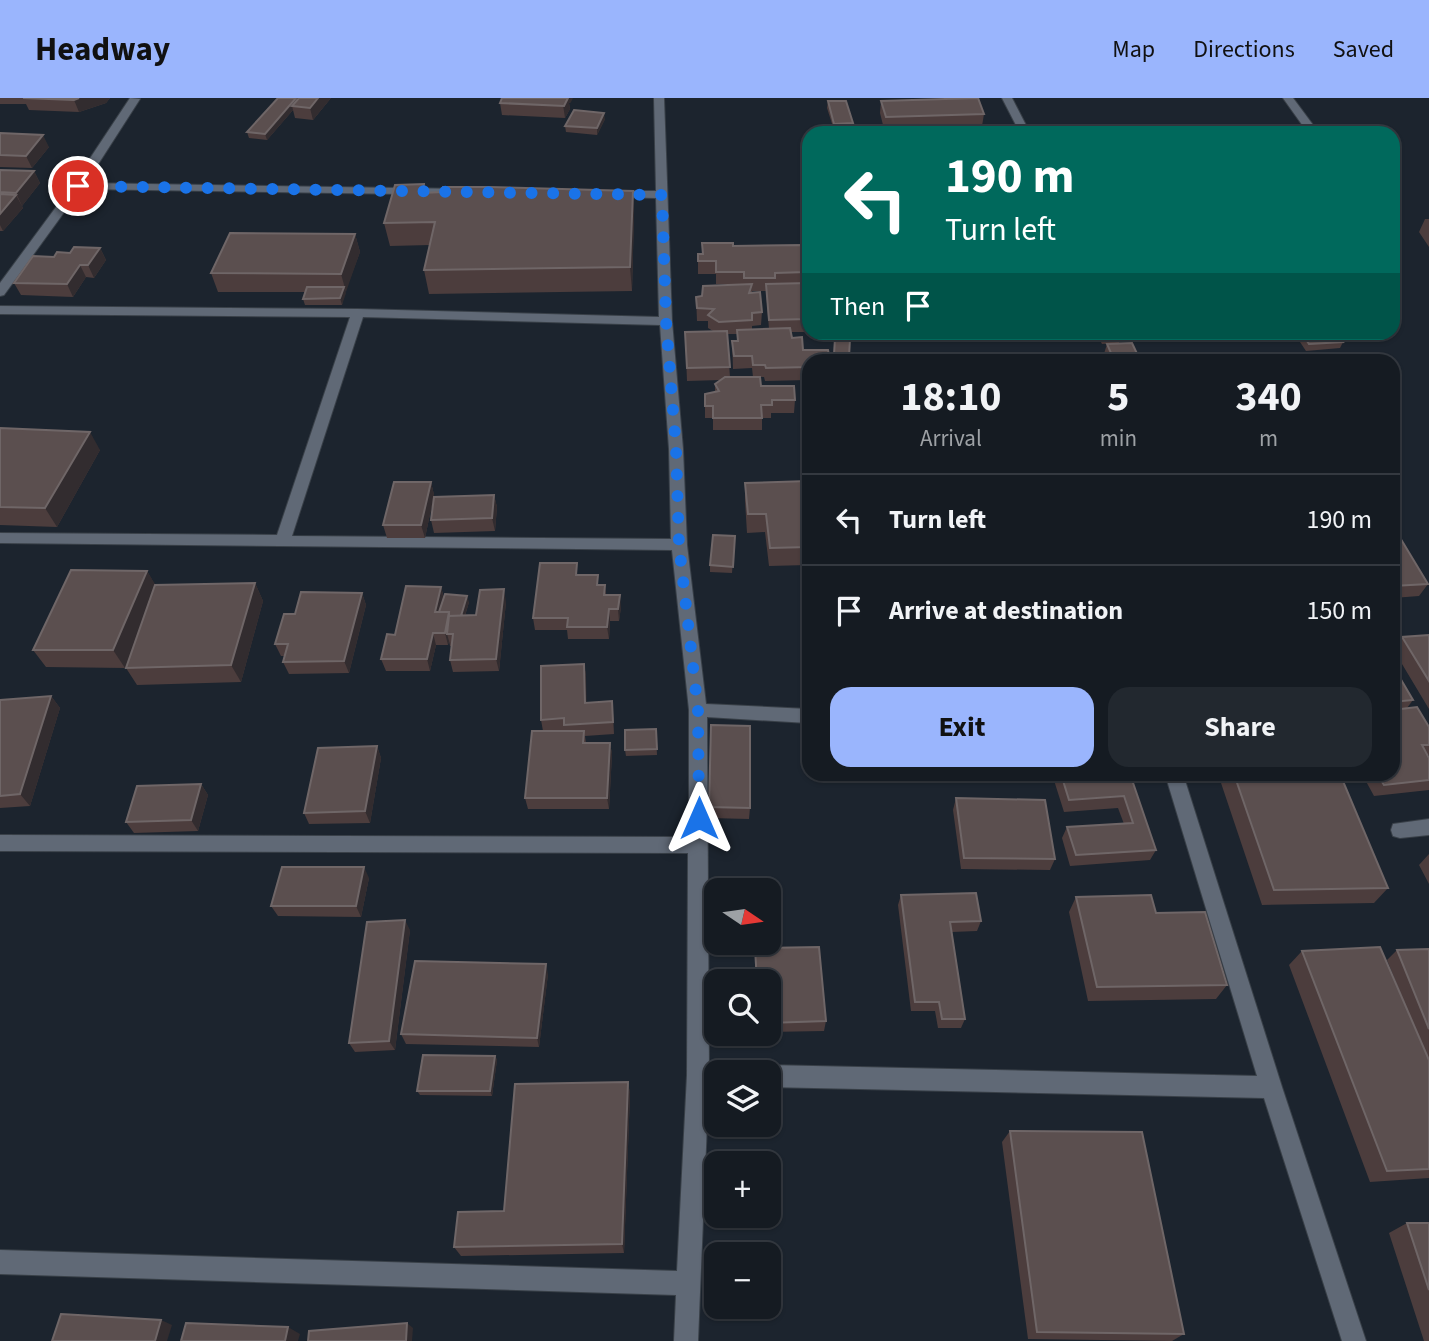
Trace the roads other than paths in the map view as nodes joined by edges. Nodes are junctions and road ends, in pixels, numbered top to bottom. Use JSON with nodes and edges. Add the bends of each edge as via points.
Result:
{"nodes":[{"id":1,"x":659,"y":98,"type":"edge"},
{"id":2,"x":1007,"y":98,"type":"edge"},
{"id":3,"x":1288,"y":98,"type":"edge"},
{"id":4,"x":135,"y":99,"type":"edge"},
{"id":5,"x":1021,"y":126,"type":"edge"},
{"id":6,"x":1309,"y":126,"type":"edge"},
{"id":7,"x":78,"y":186,"type":"junction"},
{"id":8,"x":481,"y":192,"type":"edge"},
{"id":9,"x":593,"y":194,"type":"edge"},
{"id":10,"x":662,"y":195,"type":"junction"},
{"id":11,"x":0,"y":292,"type":"edge"},
{"id":12,"x":0,"y":310,"type":"edge"},
{"id":13,"x":358,"y":313,"type":"junction"},
{"id":14,"x":666,"y":321,"type":"junction"},
{"id":15,"x":0,"y":538,"type":"edge"},
{"id":16,"x":284,"y":541,"type":"junction"},
{"id":17,"x":679,"y":545,"type":"junction"},
{"id":18,"x":698,"y":710,"type":"junction"},
{"id":19,"x":802,"y":716,"type":"edge"},
{"id":20,"x":1176,"y":781,"type":"edge"},
{"id":21,"x":1429,"y":827,"type":"edge"},
{"id":22,"x":1400,"y":830,"type":"dead end"},
{"id":23,"x":0,"y":843,"type":"edge"},
{"id":24,"x":699,"y":845,"type":"junction"},
{"id":25,"x":706,"y":1060,"type":"edge"},
{"id":26,"x":781,"y":1076,"type":"edge"},
{"id":27,"x":1271,"y":1087,"type":"junction"},
{"id":28,"x":704,"y":1110,"type":"edge"},
{"id":29,"x":0,"y":1262,"type":"edge"},
{"id":30,"x":689,"y":1283,"type":"junction"},
{"id":31,"x":686,"y":1341,"type":"edge"},
{"id":32,"x":1354,"y":1341,"type":"edge"}],
"edges":[{"from":1,"to":10,"type":"street"},
{"from":2,"to":5,"type":"street"},
{"from":3,"to":6,"type":"street"},
{"from":4,"to":7,"type":"street"},
{"from":7,"to":8,"type":"street"},
{"from":7,"to":11,"type":"street"},
{"from":9,"to":10,"type":"street"},
{"from":10,"to":14,"type":"street"},
{"from":12,"to":13,"type":"street"},
{"from":13,"to":14,"type":"street"},
{"from":13,"to":16,"type":"street"},
{"from":14,"to":17,"type":"street"},
{"from":15,"to":16,"type":"street"},
{"from":16,"to":17,"type":"street"},
{"from":17,"to":18,"type":"street"},
{"from":18,"to":19,"type":"street"},
{"from":18,"to":24,"type":"street"},
{"from":20,"to":27,"type":"street"},
{"from":21,"to":22,"type":"street"},
{"from":23,"to":24,"type":"street"},
{"from":24,"to":25,"type":"street"},
{"from":26,"to":27,"type":"street"},
{"from":27,"to":32,"type":"street"},
{"from":28,"to":30,"type":"street"},
{"from":29,"to":30,"type":"street"},
{"from":30,"to":31,"type":"street"}]}
